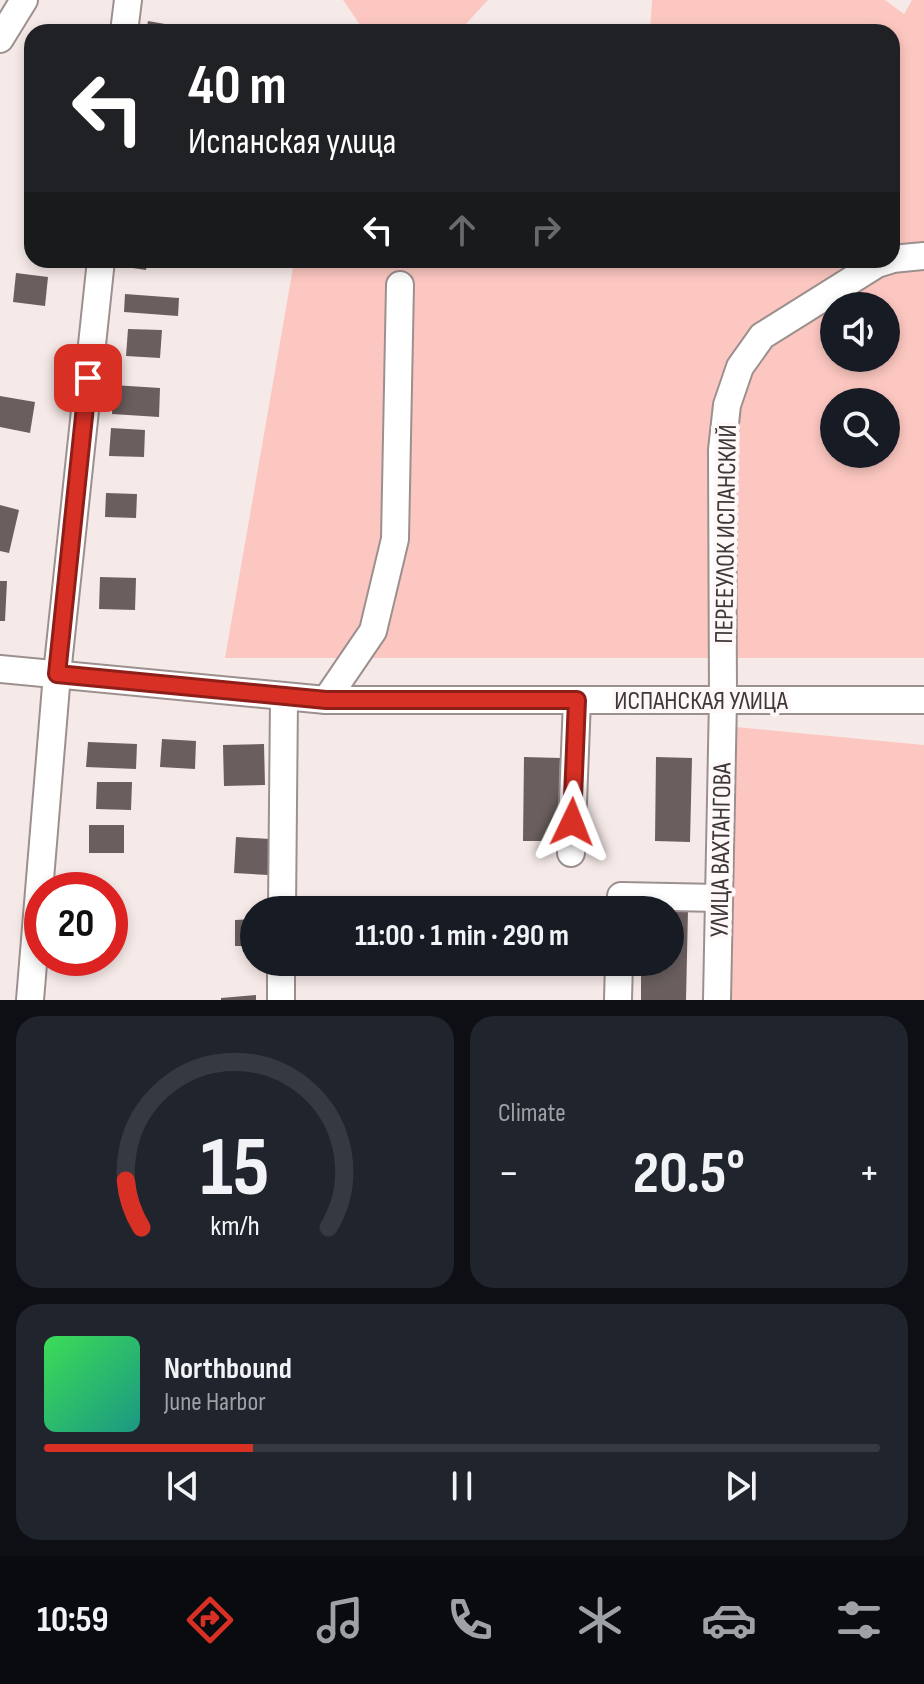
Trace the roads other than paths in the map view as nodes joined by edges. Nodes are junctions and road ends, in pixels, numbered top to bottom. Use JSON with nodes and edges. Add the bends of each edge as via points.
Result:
{"nodes":[{"id":1,"x":24,"y":0,"type":"edge"},
{"id":2,"x":128,"y":0,"type":"edge"},
{"id":3,"x":125,"y":24,"type":"edge"},
{"id":4,"x":0,"y":39,"type":"edge"},
{"id":5,"x":924,"y":256,"type":"edge"},
{"id":6,"x":900,"y":259,"type":"edge"},
{"id":7,"x":100,"y":268,"type":"edge"},
{"id":8,"x":871,"y":268,"type":"edge"},
{"id":9,"x":400,"y":285,"type":"dead end"},
{"id":10,"x":0,"y":669,"type":"edge"},
{"id":11,"x":57,"y":674,"type":"junction"},
{"id":12,"x":284,"y":698,"type":"junction"},
{"id":13,"x":723,"y":699,"type":"junction"},
{"id":14,"x":326,"y":700,"type":"junction"},
{"id":15,"x":577,"y":700,"type":"junction"},
{"id":16,"x":924,"y":700,"type":"edge"},
{"id":17,"x":571,"y":853,"type":"dead end"},
{"id":18,"x":282,"y":896,"type":"edge"},
{"id":19,"x":684,"y":897,"type":"edge"},
{"id":20,"x":719,"y":898,"type":"junction"},
{"id":21,"x":281,"y":976,"type":"edge"},
{"id":22,"x":619,"y":976,"type":"edge"},
{"id":23,"x":30,"y":1000,"type":"edge"},
{"id":24,"x":281,"y":1000,"type":"edge"},
{"id":25,"x":618,"y":1000,"type":"edge"},
{"id":26,"x":717,"y":1000,"type":"edge"}],
"edges":[{"from":1,"to":4,"type":"street"},
{"from":2,"to":3,"type":"street"},
{"from":5,"to":6,"type":"street","name":"ПЕРЕЕУЛОК ИСПАНСКИЙ"},
{"from":7,"to":11,"type":"street"},
{"from":8,"to":13,"type":"street","name":"ПЕРЕЕУЛОК ИСПАНСКИЙ","via":[[762,336],[740,367],[727,405],[722,450]]},
{"from":9,"to":14,"type":"street","via":[[395,539],[373,631]]},
{"from":10,"to":11,"type":"street","name":"ИСПАНСКАЯ УЛИЦА"},
{"from":11,"to":12,"type":"street","name":"ИСПАНСКАЯ УЛИЦА"},
{"from":11,"to":23,"type":"street"},
{"from":12,"to":14,"type":"street","name":"ИСПАНСКАЯ УЛИЦА"},
{"from":12,"to":18,"type":"street"},
{"from":13,"to":15,"type":"street","name":"ИСПАНСКАЯ УЛИЦА"},
{"from":13,"to":16,"type":"street","name":"ИСПАНСКАЯ УЛИЦА"},
{"from":13,"to":20,"type":"street","name":"УЛИЦА ВАХТАНГОВА"},
{"from":14,"to":15,"type":"street","name":"ИСПАНСКАЯ УЛИЦА"},
{"from":15,"to":17,"type":"street"},
{"from":19,"to":20,"type":"street"},
{"from":20,"to":26,"type":"street","name":"УЛИЦА ВАХТАНГОВА"},
{"from":21,"to":24,"type":"street"},
{"from":22,"to":25,"type":"street"}]}
